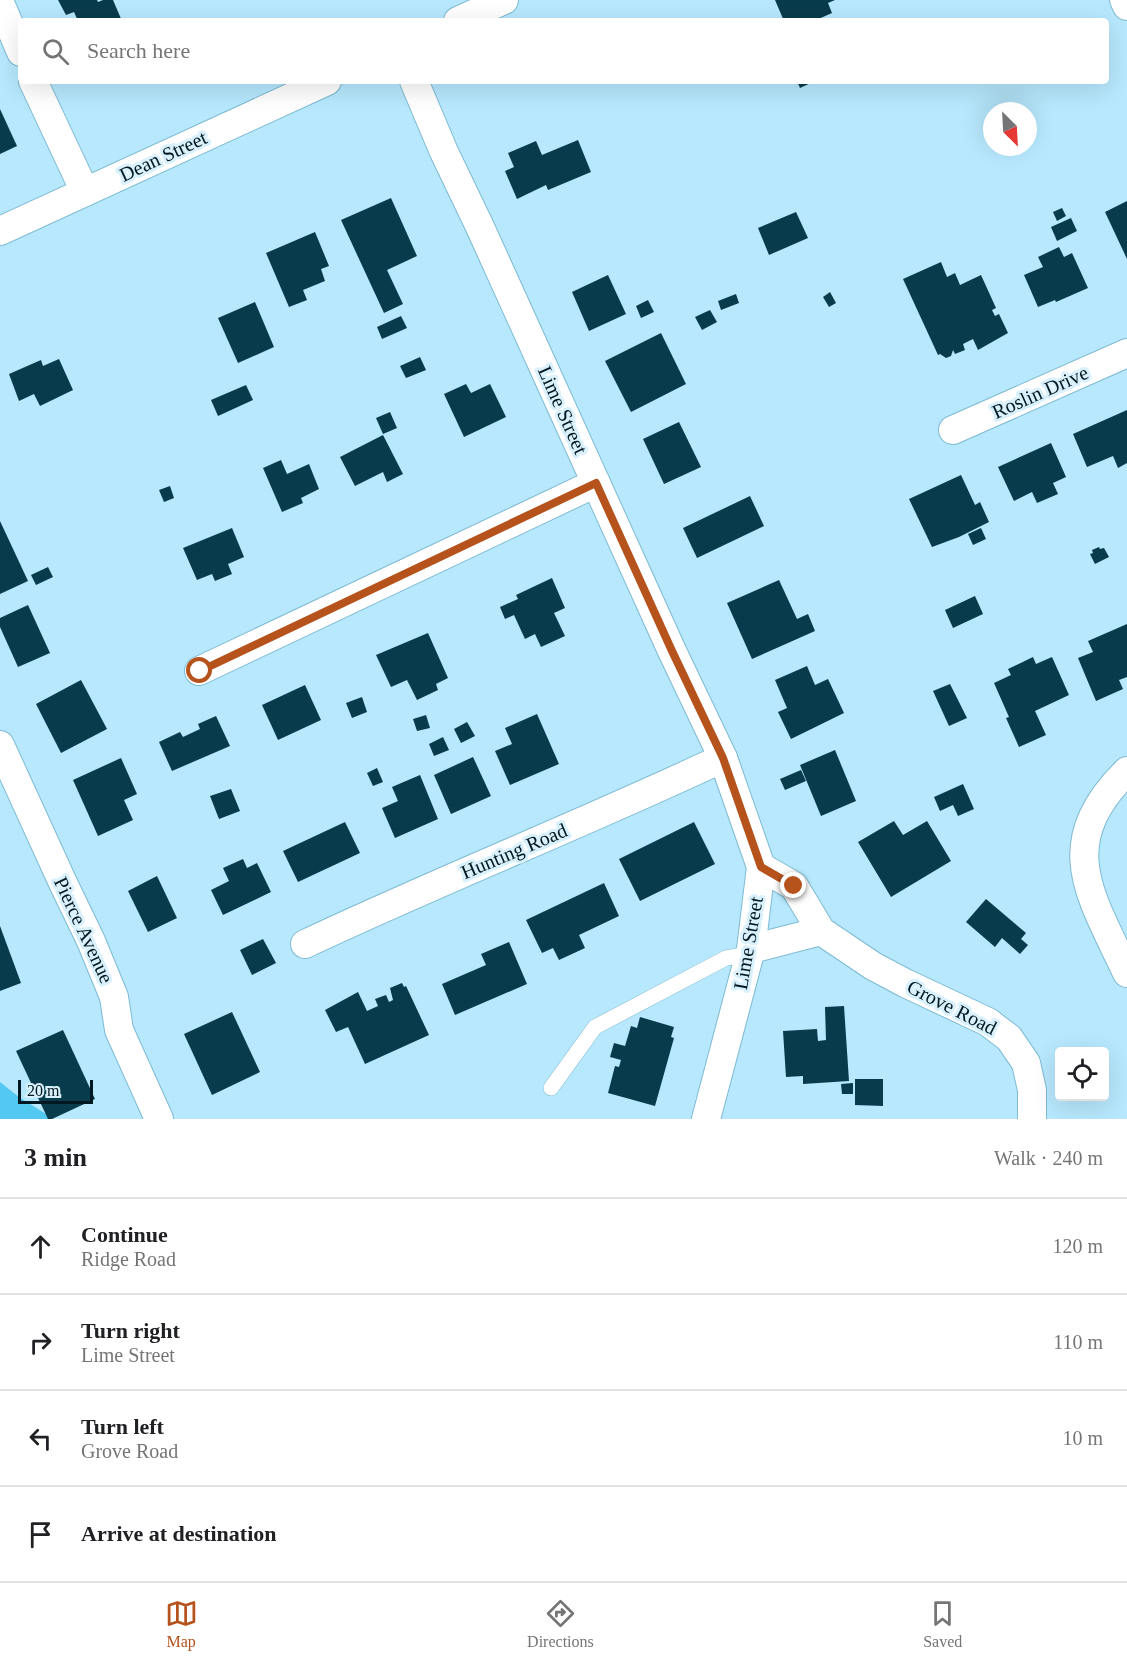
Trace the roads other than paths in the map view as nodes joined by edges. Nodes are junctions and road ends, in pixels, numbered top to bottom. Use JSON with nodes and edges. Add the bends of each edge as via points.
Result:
{"nodes":[{"id":1,"x":504,"y":0,"type":"edge"},
{"id":2,"x":1124,"y":0,"type":"edge"},
{"id":3,"x":0,"y":3,"type":"edge"},
{"id":4,"x":1127,"y":6,"type":"edge"},
{"id":5,"x":465,"y":18,"type":"edge"},
{"id":6,"x":18,"y":45,"type":"edge"},
{"id":7,"x":34,"y":84,"type":"edge"},
{"id":8,"x":320,"y":84,"type":"edge"},
{"id":9,"x":415,"y":84,"type":"edge"},
{"id":10,"x":85,"y":192,"type":"junction"},
{"id":11,"x":0,"y":231,"type":"edge"},
{"id":12,"x":1127,"y":353,"type":"edge"},
{"id":13,"x":953,"y":430,"type":"dead end"},
{"id":14,"x":596,"y":483,"type":"junction"},
{"id":15,"x":200,"y":671,"type":"dead end"},
{"id":16,"x":0,"y":745,"type":"edge"},
{"id":17,"x":723,"y":758,"type":"junction"},
{"id":18,"x":1127,"y":771,"type":"edge"},
{"id":19,"x":761,"y":867,"type":"junction"},
{"id":20,"x":821,"y":931,"type":"junction"},
{"id":21,"x":305,"y":944,"type":"dead end"},
{"id":22,"x":750,"y":951,"type":"junction"},
{"id":23,"x":1127,"y":973,"type":"edge"},
{"id":24,"x":551,"y":1088,"type":"dead end"},
{"id":25,"x":159,"y":1119,"type":"edge"},
{"id":26,"x":706,"y":1119,"type":"edge"},
{"id":27,"x":1032,"y":1119,"type":"edge"}],
"edges":[{"from":1,"to":5,"type":"street"},
{"from":2,"to":4,"type":"street"},
{"from":3,"to":6,"type":"street"},
{"from":7,"to":10,"type":"street"},
{"from":8,"to":10,"type":"street","name":"Dean Street"},
{"from":9,"to":14,"type":"street","name":"Lime Street"},
{"from":10,"to":11,"type":"street","name":"Dean Street"},
{"from":12,"to":13,"type":"street","name":"Roslin Drive"},
{"from":14,"to":15,"type":"street"},
{"from":14,"to":17,"type":"street","name":"Lime Street"},
{"from":16,"to":25,"type":"street","name":"Pierce Avenue","via":[[96,952],[114,996],[120,1030]]},
{"from":17,"to":19,"type":"street","name":"Lime Street"},
{"from":17,"to":21,"type":"street","name":"Hunting Road"},
{"from":18,"to":23,"type":"street","via":[[1108,790],[1092,815],[1084,842],[1085,874]]},
{"from":19,"to":20,"type":"street","name":"Grove Road","via":[[794,886]]},
{"from":19,"to":22,"type":"street","name":"Lime Street"},
{"from":20,"to":22,"type":"street"},
{"from":20,"to":27,"type":"street","name":"Grove Road","via":[[873,966],[988,1022],[1009,1038],[1026,1063],[1032,1090]]},
{"from":22,"to":24,"type":"lane","via":[[726,958],[596,1027]]},
{"from":22,"to":26,"type":"street","name":"Lime Street"}]}
